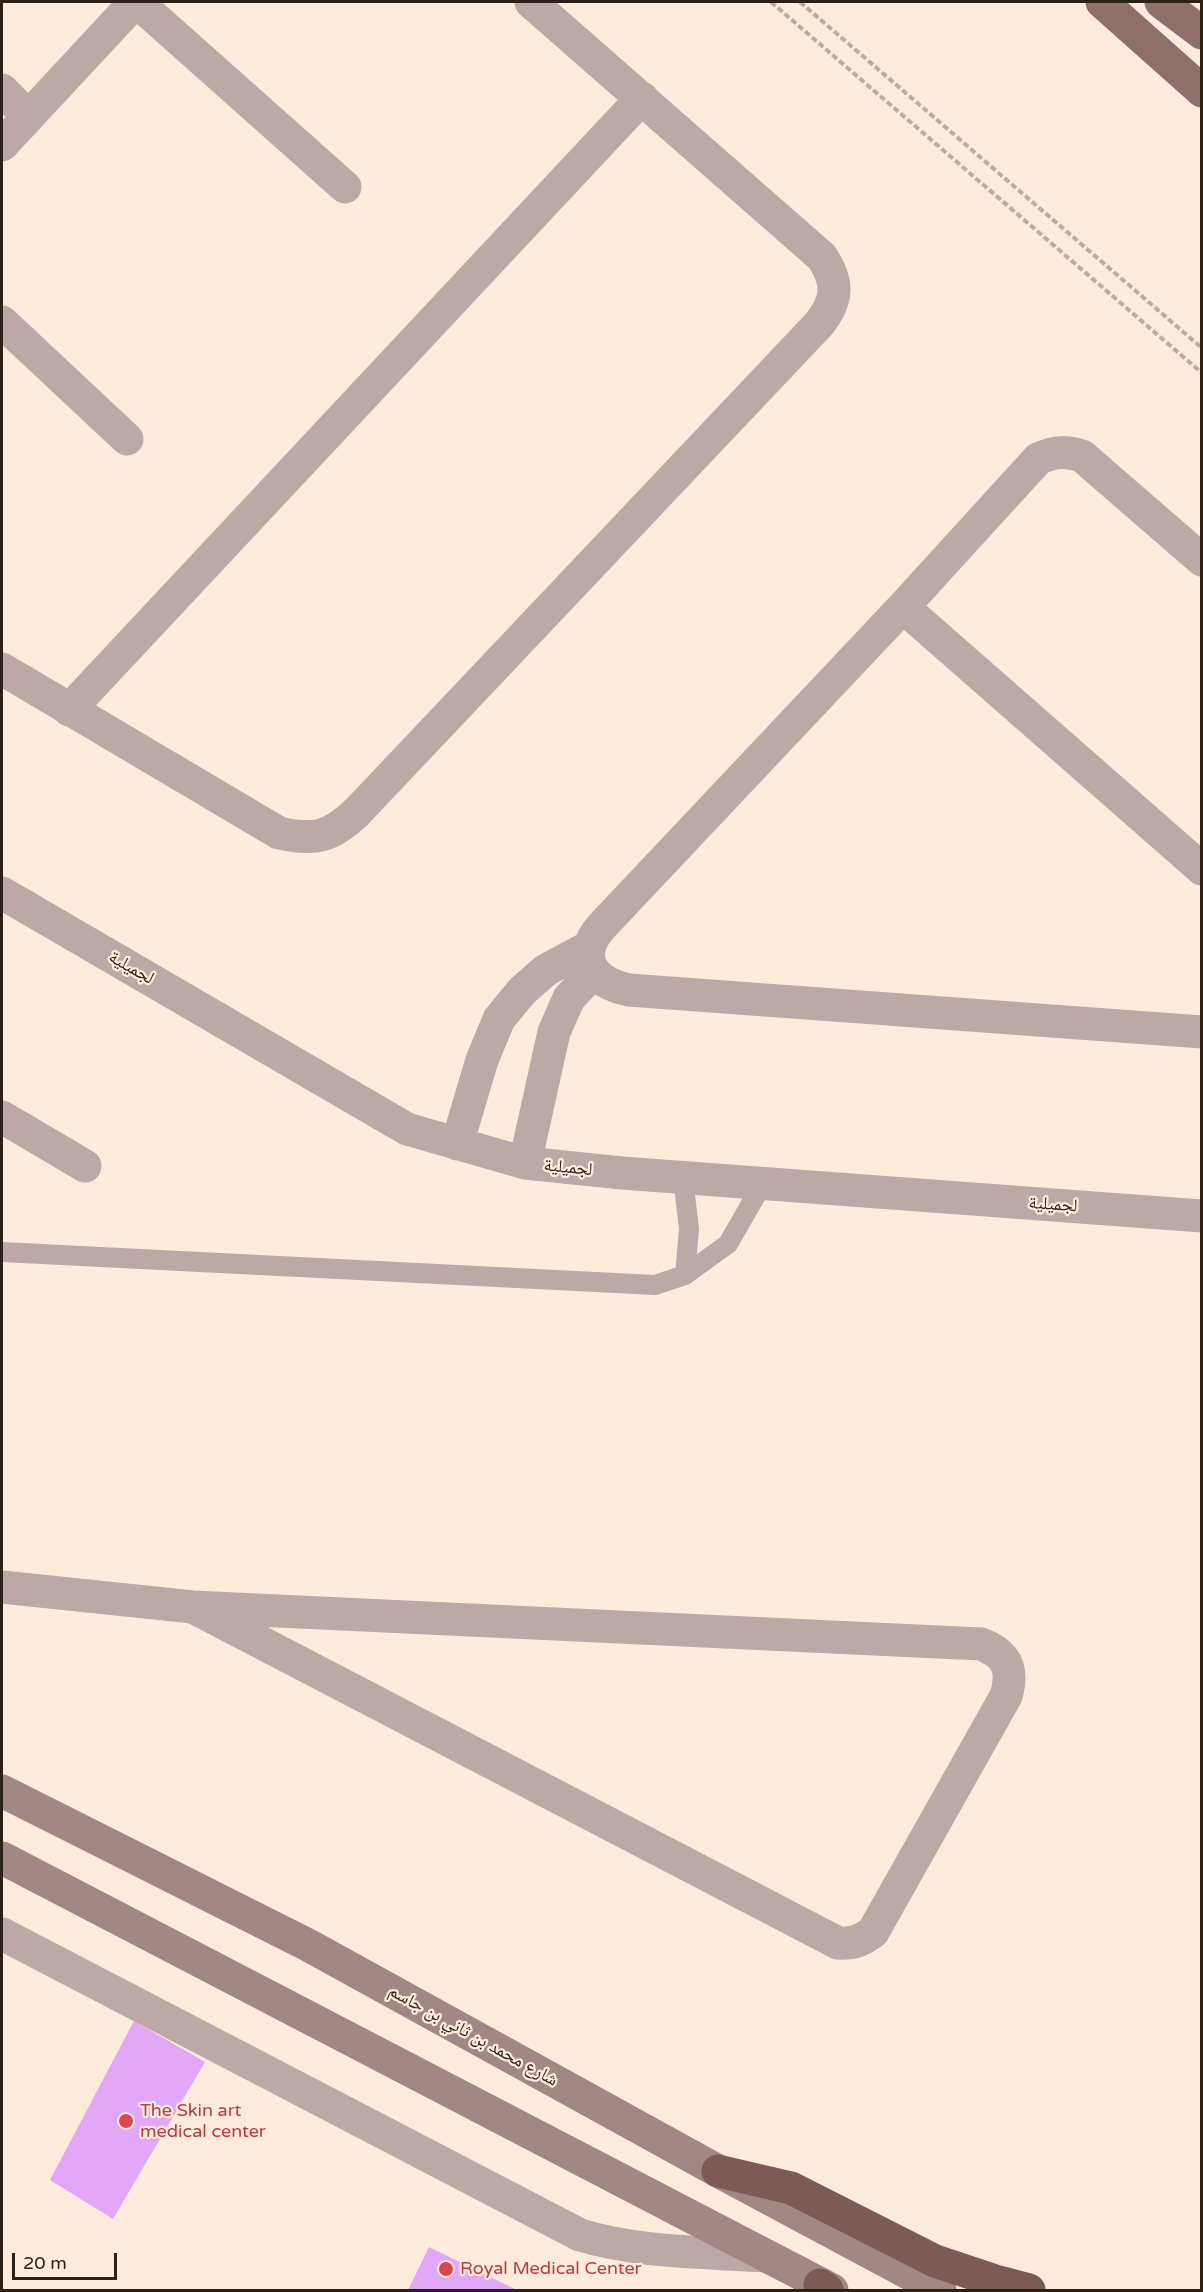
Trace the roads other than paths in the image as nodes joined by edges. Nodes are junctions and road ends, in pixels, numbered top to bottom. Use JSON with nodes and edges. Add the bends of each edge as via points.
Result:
{"nodes":[{"id":1,"x":136,"y":2,"type":"edge"},
{"id":2,"x":531,"y":2,"type":"edge"},
{"id":3,"x":1102,"y":2,"type":"edge"},
{"id":4,"x":1161,"y":2,"type":"edge"},
{"id":5,"x":1202,"y":33,"type":"edge"},
{"id":6,"x":2,"y":90,"type":"edge"},
{"id":7,"x":1202,"y":92,"type":"edge"},
{"id":8,"x":642,"y":98,"type":"junction"},
{"id":9,"x":28,"y":116,"type":"junction"},
{"id":10,"x":2,"y":145,"type":"edge"},
{"id":11,"x":345,"y":187,"type":"dead end"},
{"id":12,"x":2,"y":322,"type":"edge"},
{"id":13,"x":127,"y":439,"type":"dead end"},
{"id":14,"x":1202,"y":560,"type":"edge"},
{"id":15,"x":903,"y":607,"type":"junction"},
{"id":16,"x":2,"y":669,"type":"edge"},
{"id":17,"x":69,"y":710,"type":"junction"},
{"id":18,"x":1202,"y":869,"type":"edge"},
{"id":19,"x":2,"y":892,"type":"edge"},
{"id":20,"x":591,"y":960,"type":"junction"},
{"id":21,"x":1202,"y":1032,"type":"edge"},
{"id":22,"x":2,"y":1116,"type":"edge"},
{"id":23,"x":457,"y":1144,"type":"junction"},
{"id":24,"x":525,"y":1163,"type":"junction"},
{"id":25,"x":86,"y":1166,"type":"dead end"},
{"id":26,"x":683,"y":1178,"type":"junction"},
{"id":27,"x":763,"y":1184,"type":"junction"},
{"id":28,"x":1202,"y":1216,"type":"edge"},
{"id":29,"x":2,"y":1252,"type":"edge"},
{"id":30,"x":685,"y":1275,"type":"junction"},
{"id":31,"x":2,"y":1587,"type":"edge"},
{"id":32,"x":193,"y":1607,"type":"junction"},
{"id":33,"x":2,"y":1791,"type":"edge"},
{"id":34,"x":2,"y":1858,"type":"edge"},
{"id":35,"x":2,"y":1934,"type":"edge"},
{"id":36,"x":718,"y":2171,"type":"junction"},
{"id":37,"x":765,"y":2256,"type":"junction"},
{"id":38,"x":826,"y":2289,"type":"edge"},
{"id":39,"x":940,"y":2290,"type":"edge"},
{"id":40,"x":1029,"y":2290,"type":"edge"}],
"edges":[{"from":1,"to":9,"type":"street"},
{"from":1,"to":11,"type":"street"},
{"from":2,"to":8,"type":"street"},
{"from":3,"to":7,"type":"main road"},
{"from":4,"to":5,"type":"main road"},
{"from":6,"to":9,"type":"street"},
{"from":8,"to":17,"type":"street"},
{"from":8,"to":17,"type":"street","via":[[822,257],[830,269],[834,298],[819,324],[342,827],[322,836],[300,838],[279,833]]},
{"from":9,"to":10,"type":"street"},
{"from":12,"to":13,"type":"street"},
{"from":14,"to":15,"type":"street","via":[[1082,456],[1053,452],[1038,459]]},
{"from":15,"to":18,"type":"street"},
{"from":15,"to":20,"type":"street","via":[[593,935]]},
{"from":16,"to":17,"type":"street"},
{"from":19,"to":23,"type":"street","name":"لجميلية","via":[[407,1129]]},
{"from":20,"to":21,"type":"street","via":[[603,982],[629,990]]},
{"from":20,"to":23,"type":"street","via":[[546,970],[500,1018],[482,1060]]},
{"from":20,"to":24,"type":"street","via":[[554,1032]]},
{"from":22,"to":25,"type":"street"},
{"from":23,"to":24,"type":"street","name":"لجميلية"},
{"from":24,"to":26,"type":"street","name":"لجميلية"},
{"from":26,"to":27,"type":"street","name":"لجميلية"},
{"from":26,"to":30,"type":"lane","via":[[689,1229]]},
{"from":27,"to":28,"type":"street","name":"لجميلية"},
{"from":27,"to":30,"type":"lane","via":[[728,1244]]},
{"from":29,"to":30,"type":"lane","via":[[655,1285]]},
{"from":31,"to":32,"type":"street"},
{"from":32,"to":32,"type":"street","via":[[981,1644],[1003,1657],[1010,1683],[873,1932],[851,1944],[838,1943]]},
{"from":33,"to":36,"type":"main road","name":"شارع محمد بن ثاني بن جاسم","via":[[308,1945]]},
{"from":34,"to":37,"type":"main road"},
{"from":35,"to":37,"type":"street","via":[[580,2235],[640,2248]]},
{"from":36,"to":39,"type":"main road","name":"شارع محمد بن ثاني بن جاسم"},
{"from":36,"to":40,"type":"highway","via":[[791,2188],[936,2261]]},
{"from":37,"to":38,"type":"main road"}]}
